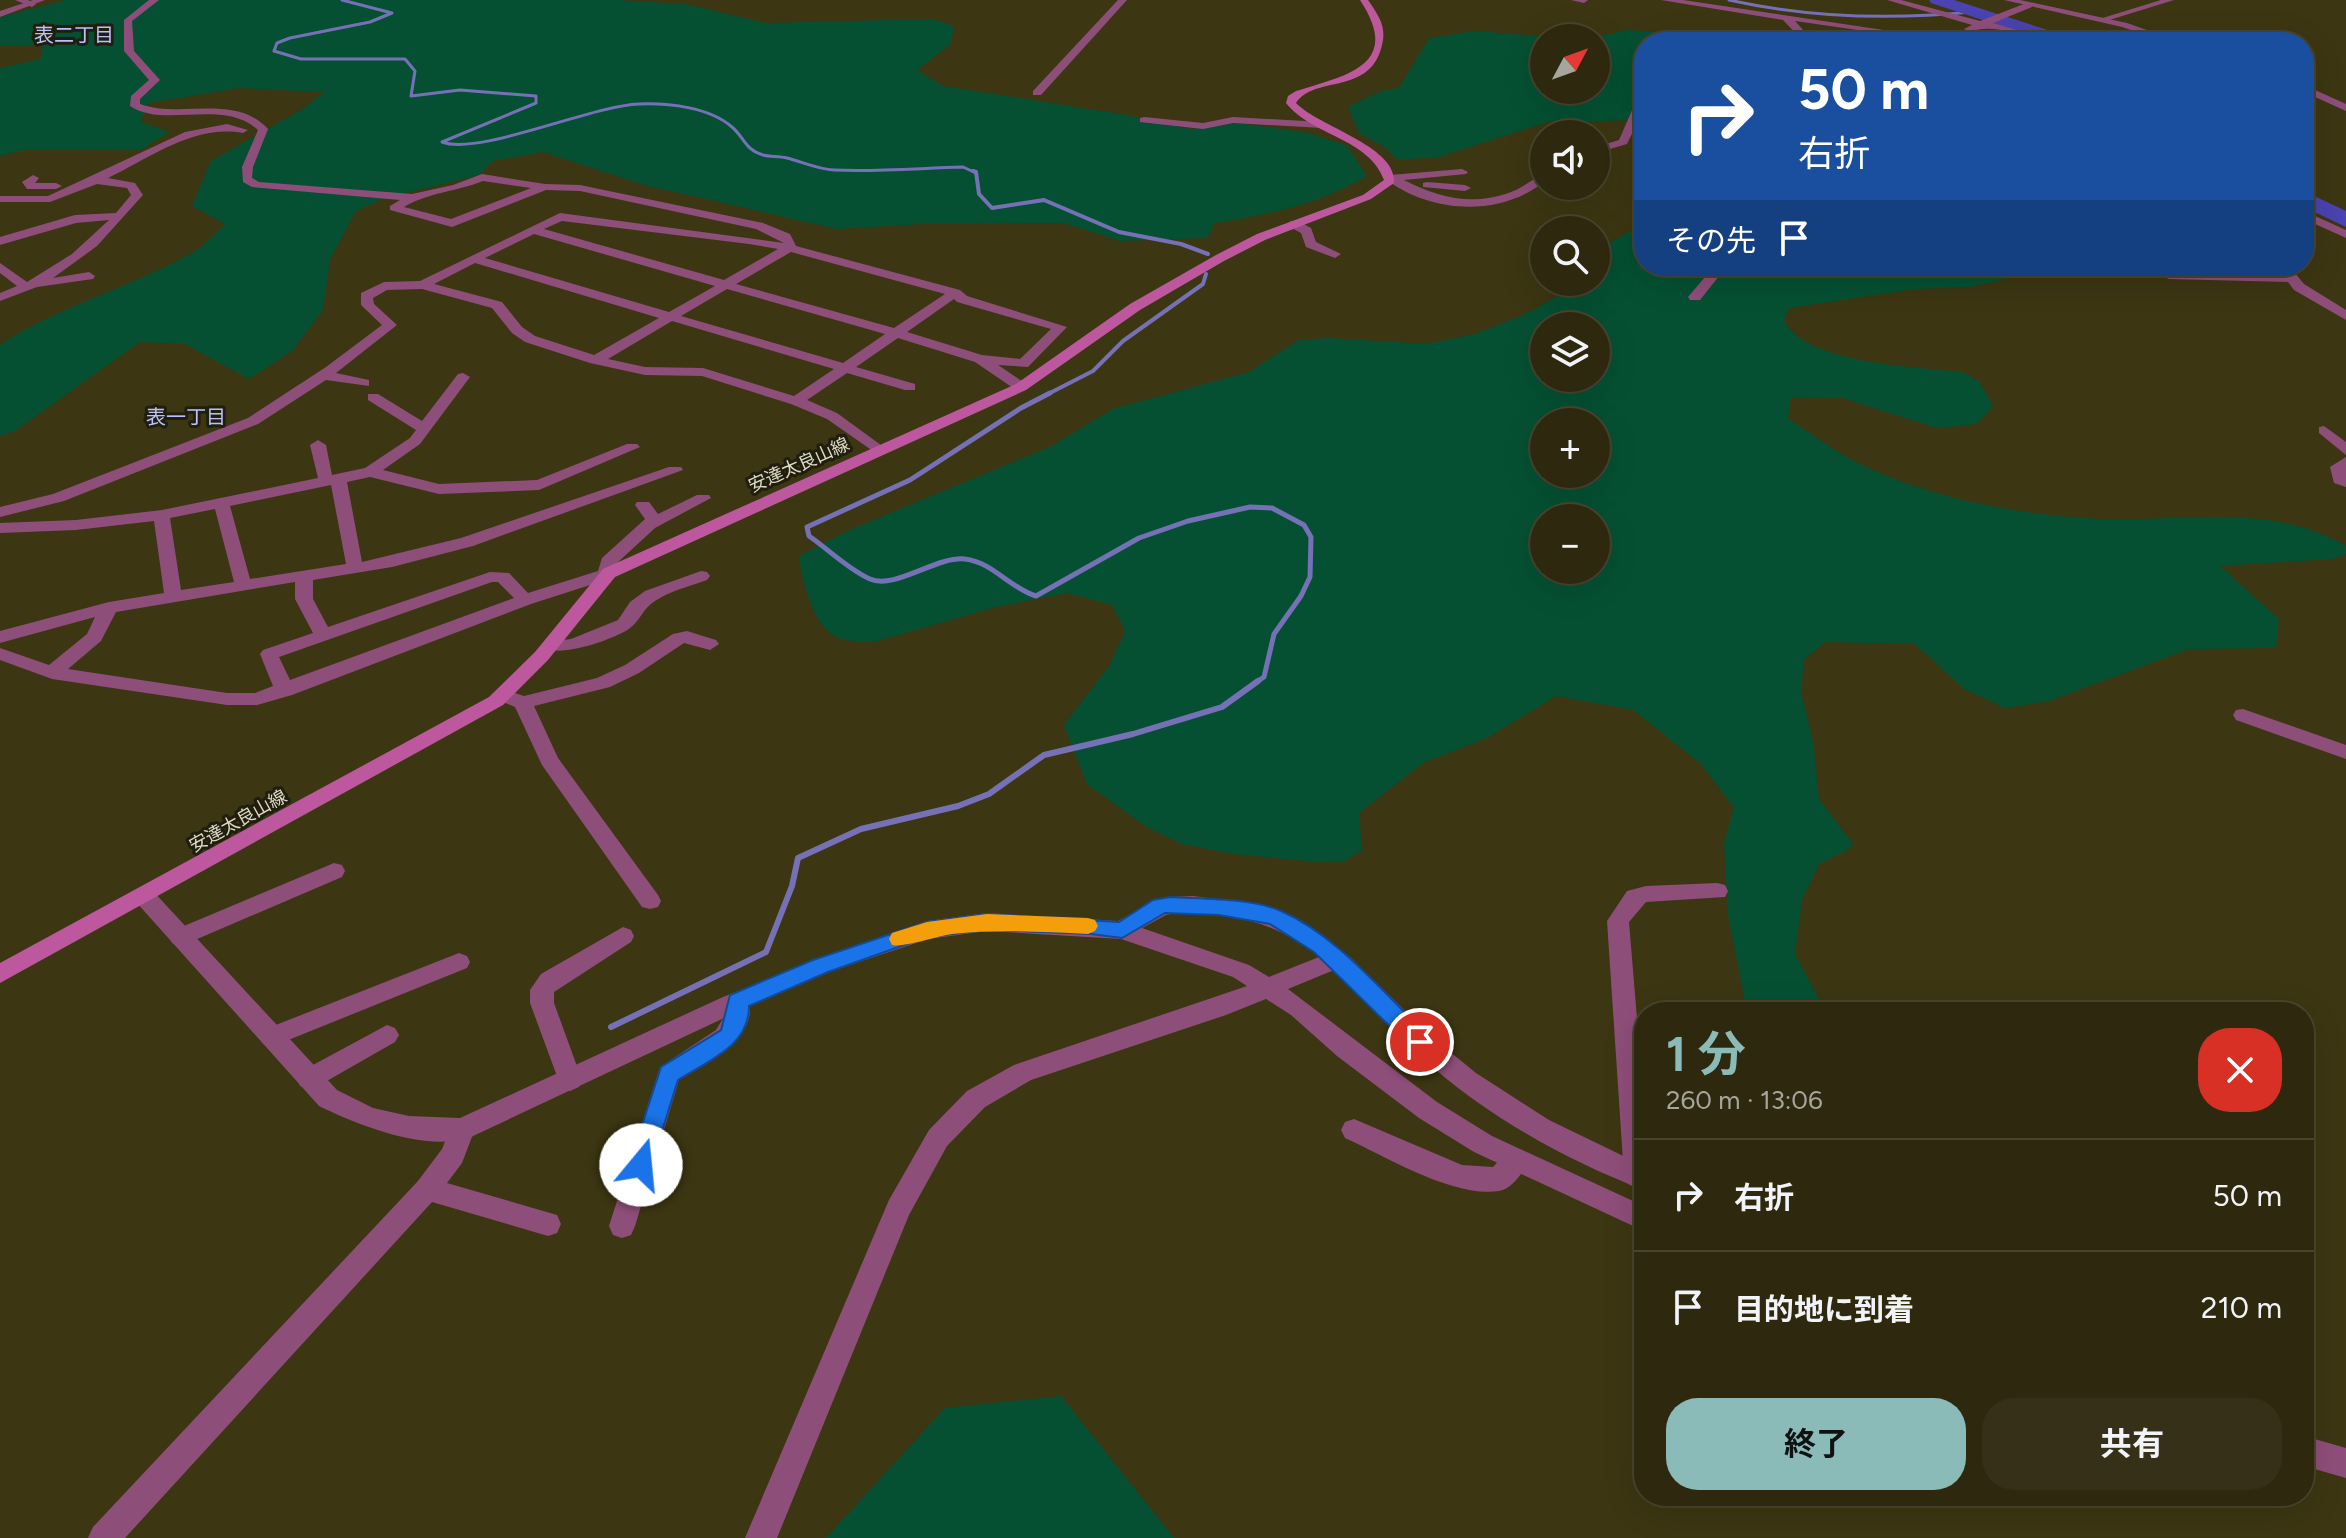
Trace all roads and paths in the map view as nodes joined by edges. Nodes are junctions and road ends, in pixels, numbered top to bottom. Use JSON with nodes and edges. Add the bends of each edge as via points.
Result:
{"nodes":[{"id":1,"x":19,"y":0,"type":"edge"},
{"id":2,"x":155,"y":0,"type":"edge"},
{"id":3,"x":1123,"y":0,"type":"edge"},
{"id":4,"x":1364,"y":0,"type":"edge"},
{"id":5,"x":1575,"y":0,"type":"edge"},
{"id":6,"x":1584,"y":0,"type":"edge"},
{"id":7,"x":1665,"y":0,"type":"edge"},
{"id":8,"x":1891,"y":0,"type":"edge"},
{"id":9,"x":2008,"y":0,"type":"edge"},
{"id":10,"x":2170,"y":0,"type":"edge"},
{"id":11,"x":36,"y":2,"type":"edge"},
{"id":12,"x":2029,"y":5,"type":"junction"},
{"id":13,"x":0,"y":14,"type":"edge"},
{"id":14,"x":1786,"y":17,"type":"junction"},
{"id":15,"x":2100,"y":20,"type":"junction"},
{"id":16,"x":1985,"y":23,"type":"junction"},
{"id":17,"x":1800,"y":32,"type":"edge"},
{"id":18,"x":1886,"y":32,"type":"edge"},
{"id":19,"x":1966,"y":32,"type":"edge"},
{"id":20,"x":2017,"y":32,"type":"edge"},
{"id":21,"x":2141,"y":32,"type":"edge"},
{"id":22,"x":1037,"y":93,"type":"dead end"},
{"id":23,"x":2314,"y":93,"type":"edge"},
{"id":24,"x":2346,"y":108,"type":"edge"},
{"id":25,"x":1634,"y":119,"type":"edge"},
{"id":26,"x":1144,"y":120,"type":"dead end"},
{"id":27,"x":1322,"y":125,"type":"junction"},
{"id":28,"x":260,"y":141,"type":"junction"},
{"id":29,"x":1621,"y":143,"type":"junction"},
{"id":30,"x":1634,"y":144,"type":"edge"},
{"id":31,"x":1610,"y":146,"type":"edge"},
{"id":32,"x":515,"y":169,"type":"dead end"},
{"id":33,"x":1462,"y":172,"type":"dead end"},
{"id":34,"x":33,"y":178,"type":"dead end"},
{"id":35,"x":96,"y":180,"type":"junction"},
{"id":36,"x":1397,"y":181,"type":"junction"},
{"id":37,"x":1530,"y":186,"type":"edge"},
{"id":38,"x":545,"y":187,"type":"junction"},
{"id":39,"x":580,"y":188,"type":"junction"},
{"id":40,"x":1465,"y":188,"type":"dead end"},
{"id":41,"x":1429,"y":196,"type":"junction"},
{"id":42,"x":412,"y":197,"type":"junction"},
{"id":43,"x":0,"y":199,"type":"edge"},
{"id":44,"x":1410,"y":201,"type":"dead end"},
{"id":45,"x":120,"y":216,"type":"junction"},
{"id":46,"x":2314,"y":220,"type":"edge"},
{"id":47,"x":1294,"y":224,"type":"junction"},
{"id":48,"x":533,"y":230,"type":"junction"},
{"id":49,"x":2346,"y":234,"type":"edge"},
{"id":50,"x":0,"y":241,"type":"edge"},
{"id":51,"x":789,"y":248,"type":"junction"},
{"id":52,"x":1335,"y":254,"type":"dead end"},
{"id":53,"x":474,"y":259,"type":"junction"},
{"id":54,"x":0,"y":267,"type":"edge"},
{"id":55,"x":89,"y":276,"type":"dead end"},
{"id":56,"x":1712,"y":276,"type":"edge"},
{"id":57,"x":2291,"y":276,"type":"edge"},
{"id":58,"x":725,"y":284,"type":"junction"},
{"id":59,"x":422,"y":285,"type":"junction"},
{"id":60,"x":33,"y":286,"type":"junction"},
{"id":61,"x":955,"y":293,"type":"junction"},
{"id":62,"x":0,"y":297,"type":"edge"},
{"id":63,"x":1695,"y":297,"type":"dead end"},
{"id":64,"x":669,"y":316,"type":"junction"},
{"id":65,"x":2346,"y":316,"type":"edge"},
{"id":66,"x":895,"y":331,"type":"junction"},
{"id":67,"x":980,"y":359,"type":"junction"},
{"id":68,"x":595,"y":360,"type":"junction"},
{"id":69,"x":843,"y":368,"type":"junction"},
{"id":70,"x":324,"y":375,"type":"junction"},
{"id":71,"x":463,"y":377,"type":"dead end"},
{"id":72,"x":364,"y":383,"type":"dead end"},
{"id":73,"x":910,"y":387,"type":"dead end"},
{"id":74,"x":1021,"y":387,"type":"junction"},
{"id":75,"x":373,"y":397,"type":"dead end"},
{"id":76,"x":796,"y":401,"type":"junction"},
{"id":77,"x":425,"y":429,"type":"junction"},
{"id":78,"x":2324,"y":430,"type":"dead end"},
{"id":79,"x":318,"y":445,"type":"dead end"},
{"id":80,"x":632,"y":447,"type":"dead end"},
{"id":81,"x":2346,"y":450,"type":"edge"},
{"id":82,"x":880,"y":451,"type":"junction"},
{"id":83,"x":2346,"y":462,"type":"edge"},
{"id":84,"x":675,"y":470,"type":"dead end"},
{"id":85,"x":370,"y":472,"type":"junction"},
{"id":86,"x":332,"y":480,"type":"junction"},
{"id":87,"x":2346,"y":482,"type":"edge"},
{"id":88,"x":703,"y":498,"type":"dead end"},
{"id":89,"x":221,"y":503,"type":"junction"},
{"id":90,"x":643,"y":505,"type":"dead end"},
{"id":91,"x":0,"y":512,"type":"edge"},
{"id":92,"x":162,"y":515,"type":"junction"},
{"id":93,"x":649,"y":525,"type":"junction"},
{"id":94,"x":0,"y":528,"type":"edge"},
{"id":95,"x":355,"y":568,"type":"junction"},
{"id":96,"x":609,"y":573,"type":"junction"},
{"id":97,"x":304,"y":577,"type":"junction"},
{"id":98,"x":691,"y":584,"type":"dead end"},
{"id":99,"x":243,"y":585,"type":"junction"},
{"id":100,"x":173,"y":595,"type":"junction"},
{"id":101,"x":525,"y":600,"type":"junction"},
{"id":102,"x":109,"y":607,"type":"junction"},
{"id":103,"x":323,"y":635,"type":"junction"},
{"id":104,"x":0,"y":637,"type":"edge"},
{"id":105,"x":710,"y":644,"type":"dead end"},
{"id":106,"x":552,"y":646,"type":"junction"},
{"id":107,"x":0,"y":654,"type":"edge"},
{"id":108,"x":52,"y":673,"type":"junction"},
{"id":109,"x":285,"y":691,"type":"junction"},
{"id":110,"x":503,"y":695,"type":"junction"},
{"id":111,"x":523,"y":703,"type":"junction"},
{"id":112,"x":2243,"y":715,"type":"dead end"},
{"id":113,"x":2346,"y":752,"type":"edge"},
{"id":114,"x":334,"y":871,"type":"dead end"},
{"id":115,"x":1717,"y":891,"type":"dead end"},
{"id":116,"x":144,"y":896,"type":"junction"},
{"id":117,"x":650,"y":901,"type":"dead end"},
{"id":118,"x":1122,"y":930,"type":"junction"},
{"id":119,"x":623,"y":936,"type":"dead end"},
{"id":120,"x":180,"y":937,"type":"junction"},
{"id":121,"x":1336,"y":960,"type":"junction"},
{"id":122,"x":459,"y":962,"type":"dead end"},
{"id":123,"x":0,"y":974,"type":"edge"},
{"id":124,"x":738,"y":1001,"type":"junction"},
{"id":125,"x":387,"y":1035,"type":"dead end"},
{"id":126,"x":271,"y":1037,"type":"junction"},
{"id":127,"x":309,"y":1079,"type":"junction"},
{"id":128,"x":570,"y":1080,"type":"junction"},
{"id":129,"x":1634,"y":1099,"type":"edge"},
{"id":130,"x":462,"y":1129,"type":"junction"},
{"id":131,"x":1354,"y":1130,"type":"dead end"},
{"id":132,"x":1516,"y":1160,"type":"junction"},
{"id":133,"x":1634,"y":1174,"type":"edge"},
{"id":134,"x":427,"y":1189,"type":"junction"},
{"id":135,"x":1634,"y":1214,"type":"edge"},
{"id":136,"x":548,"y":1224,"type":"dead end"},
{"id":137,"x":622,"y":1226,"type":"dead end"},
{"id":138,"x":2314,"y":1454,"type":"edge"},
{"id":139,"x":2346,"y":1463,"type":"edge"},
{"id":140,"x":104,"y":1538,"type":"edge"},
{"id":141,"x":761,"y":1538,"type":"edge"}],
"edges":[{"from":1,"to":11,"type":"street"},
{"from":2,"to":28,"type":"street","via":[[128,20],[129,51],[155,80],[135,98],[135,106],[244,116],[260,124]]},
{"from":3,"to":22,"type":"street"},
{"from":4,"to":27,"type":"main road","via":[[1380,24],[1371,64],[1355,76],[1292,98],[1296,111]]},
{"from":5,"to":6,"type":"street"},
{"from":7,"to":14,"type":"street"},
{"from":8,"to":16,"type":"street"},
{"from":9,"to":12,"type":"street"},
{"from":10,"to":15,"type":"street"},
{"from":11,"to":13,"type":"street"},
{"from":12,"to":15,"type":"street"},
{"from":12,"to":16,"type":"street"},
{"from":14,"to":17,"type":"street"},
{"from":14,"to":18,"type":"street"},
{"from":15,"to":21,"type":"street"},
{"from":16,"to":19,"type":"street"},
{"from":16,"to":20,"type":"street"},
{"from":23,"to":24,"type":"street"},
{"from":25,"to":29,"type":"street"},
{"from":26,"to":27,"type":"street","via":[[1203,126],[1233,120]]},
{"from":27,"to":36,"type":"main road","via":[[1375,158]]},
{"from":28,"to":35,"type":"street","via":[[238,128],[211,128]]},
{"from":28,"to":42,"type":"street","via":[[246,173],[256,185]]},
{"from":29,"to":30,"type":"street"},
{"from":29,"to":31,"type":"street"},
{"from":32,"to":39,"type":"street"},
{"from":33,"to":36,"type":"street"},
{"from":34,"to":35,"type":"street","via":[[29,185],[36,188]]},
{"from":35,"to":43,"type":"street","via":[[50,199]]},
{"from":35,"to":45,"type":"street","via":[[131,185],[137,195]]},
{"from":36,"to":40,"type":"street"},
{"from":36,"to":41,"type":"street"},
{"from":36,"to":47,"type":"main road","name":"安達太良山線"},
{"from":37,"to":41,"type":"street","via":[[1484,201],[1451,203]]},
{"from":38,"to":39,"type":"street"},
{"from":38,"to":42,"type":"street","via":[[482,177]]},
{"from":38,"to":42,"type":"street","via":[[452,223],[394,208]]},
{"from":39,"to":51,"type":"street","via":[[759,226],[786,237]]},
{"from":41,"to":44,"type":"street"},
{"from":45,"to":50,"type":"street","via":[[75,219]]},
{"from":45,"to":60,"type":"street","via":[[105,235]]},
{"from":46,"to":49,"type":"street"},
{"from":47,"to":52,"type":"street","via":[[1307,231],[1310,244]]},
{"from":47,"to":74,"type":"main road","name":"安達太良山線","via":[[1244,245],[1135,307]]},
{"from":48,"to":51,"type":"street","via":[[560,217]]},
{"from":48,"to":53,"type":"street"},
{"from":48,"to":58,"type":"street"},
{"from":51,"to":58,"type":"street"},
{"from":51,"to":61,"type":"street"},
{"from":53,"to":59,"type":"street"},
{"from":53,"to":64,"type":"street"},
{"from":54,"to":60,"type":"street"},
{"from":55,"to":60,"type":"street"},
{"from":56,"to":63,"type":"street"},
{"from":57,"to":65,"type":"street"},
{"from":58,"to":64,"type":"street"},
{"from":58,"to":66,"type":"street"},
{"from":59,"to":68,"type":"street","via":[[497,305],[530,339]]},
{"from":59,"to":70,"type":"street","via":[[384,286],[366,296],[368,305],[390,325]]},
{"from":60,"to":62,"type":"street"},
{"from":61,"to":66,"type":"street"},
{"from":61,"to":67,"type":"street","via":[[1060,327],[1023,364]]},
{"from":64,"to":68,"type":"street"},
{"from":64,"to":69,"type":"street"},
{"from":66,"to":67,"type":"street"},
{"from":66,"to":69,"type":"street"},
{"from":67,"to":74,"type":"street"},
{"from":68,"to":76,"type":"street","via":[[645,371],[703,372]]},
{"from":69,"to":73,"type":"street"},
{"from":69,"to":76,"type":"street"},
{"from":70,"to":72,"type":"street"},
{"from":70,"to":91,"type":"street","via":[[213,440],[58,498]]},
{"from":71,"to":77,"type":"street"},
{"from":74,"to":82,"type":"main road","name":"安達太良山線"},
{"from":75,"to":77,"type":"street"},
{"from":76,"to":82,"type":"street","via":[[832,416]]},
{"from":77,"to":85,"type":"street","via":[[406,449]]},
{"from":78,"to":81,"type":"street"},
{"from":79,"to":86,"type":"street"},
{"from":80,"to":85,"type":"street","via":[[539,485],[439,489]]},
{"from":82,"to":96,"type":"main road","name":"安達太良山線"},
{"from":83,"to":87,"type":"street","via":[[2338,467],[2340,480]]},
{"from":84,"to":95,"type":"street","via":[[467,542]]},
{"from":85,"to":86,"type":"street"},
{"from":86,"to":89,"type":"street"},
{"from":86,"to":95,"type":"street"},
{"from":88,"to":93,"type":"street"},
{"from":89,"to":92,"type":"street"},
{"from":89,"to":99,"type":"street"},
{"from":90,"to":93,"type":"street","via":[[653,519]]},
{"from":92,"to":94,"type":"street"},
{"from":92,"to":100,"type":"street"},
{"from":93,"to":96,"type":"street","via":[[608,562]]},
{"from":95,"to":97,"type":"street"},
{"from":96,"to":101,"type":"street"},
{"from":96,"to":106,"type":"main road","name":"安達太良山線"},
{"from":97,"to":99,"type":"street"},
{"from":97,"to":103,"type":"street","via":[[304,599]]},
{"from":98,"to":106,"type":"street","via":[[651,595],[625,624],[574,644]]},
{"from":99,"to":100,"type":"street"},
{"from":100,"to":102,"type":"street"},
{"from":101,"to":103,"type":"street","via":[[498,575]]},
{"from":101,"to":109,"type":"street"},
{"from":102,"to":104,"type":"street"},
{"from":102,"to":108,"type":"street","via":[[95,637]]},
{"from":103,"to":109,"type":"street","via":[[269,654]]},
{"from":105,"to":111,"type":"street","via":[[679,638],[603,683]]},
{"from":106,"to":110,"type":"main road","name":"安達太良山線"},
{"from":107,"to":108,"type":"street"},
{"from":108,"to":109,"type":"street","via":[[227,699],[257,699]]},
{"from":110,"to":111,"type":"street"},
{"from":110,"to":116,"type":"main road","name":"安達太良山線"},
{"from":111,"to":117,"type":"street","via":[[549,760]]},
{"from":112,"to":113,"type":"street"},
{"from":114,"to":120,"type":"street"},
{"from":115,"to":129,"type":"street","via":[[1635,897],[1618,921]]},
{"from":116,"to":120,"type":"street"},
{"from":116,"to":123,"type":"main road","name":"安達太良山線"},
{"from":118,"to":121,"type":"street","via":[[1160,906],[1219,907],[1275,917]]},
{"from":118,"to":124,"type":"street","via":[[987,922],[927,930]]},
{"from":118,"to":132,"type":"street","via":[[1241,971],[1271,988],[1428,1110]]},
{"from":119,"to":128,"type":"street","via":[[542,990]]},
{"from":120,"to":126,"type":"street"},
{"from":121,"to":133,"type":"street","via":[[1442,1061],[1495,1102],[1579,1151]]},
{"from":121,"to":141,"type":"street","via":[[1218,1008],[1023,1072],[976,1099],[938,1138],[891,1224]]},
{"from":122,"to":126,"type":"street"},
{"from":124,"to":128,"type":"street"},
{"from":124,"to":137,"type":"street","via":[[729,1036],[669,1074]]},
{"from":125,"to":127,"type":"street"},
{"from":126,"to":127,"type":"street"},
{"from":127,"to":130,"type":"street","via":[[328,1098],[369,1118],[409,1127]]},
{"from":128,"to":130,"type":"street"},
{"from":130,"to":134,"type":"street","via":[[453,1155]]},
{"from":131,"to":132,"type":"street","via":[[1460,1177],[1499,1179]]},
{"from":132,"to":135,"type":"street"},
{"from":134,"to":136,"type":"street"},
{"from":134,"to":140,"type":"street"},
{"from":138,"to":139,"type":"street"}]}
